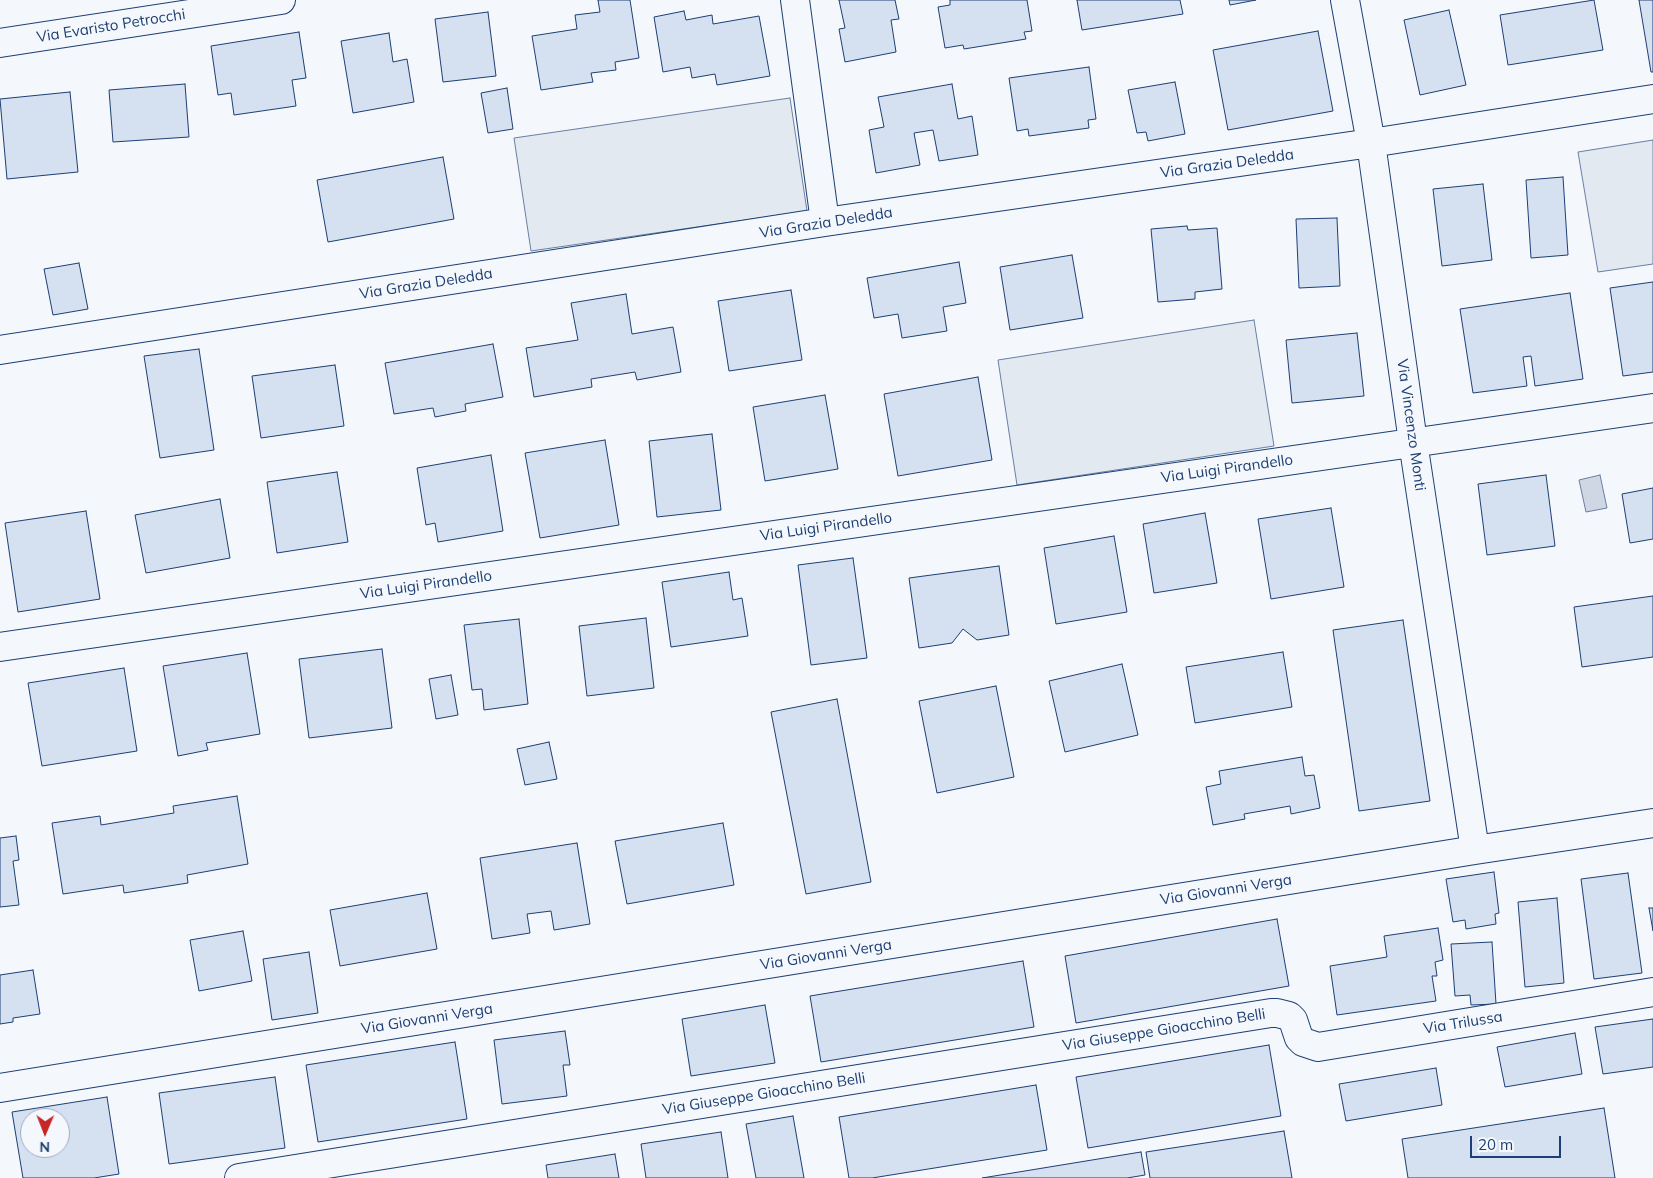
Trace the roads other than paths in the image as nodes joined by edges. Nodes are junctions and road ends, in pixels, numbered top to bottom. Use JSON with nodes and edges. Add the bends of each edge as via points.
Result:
{"nodes":[{"id":1,"x":281,"y":0,"type":"edge"},
{"id":2,"x":795,"y":0,"type":"edge"},
{"id":3,"x":1346,"y":0,"type":"edge"},
{"id":4,"x":0,"y":43,"type":"edge"},
{"id":5,"x":1653,"y":99,"type":"edge"},
{"id":6,"x":1371,"y":143,"type":"junction"},
{"id":7,"x":825,"y":222,"type":"junction"},
{"id":8,"x":0,"y":350,"type":"edge"},
{"id":9,"x":1653,"y":408,"type":"edge"},
{"id":10,"x":1413,"y":442,"type":"junction"},
{"id":11,"x":0,"y":647,"type":"edge"},
{"id":12,"x":1653,"y":823,"type":"edge"},
{"id":13,"x":1475,"y":850,"type":"junction"},
{"id":14,"x":1653,"y":992,"type":"edge"},
{"id":15,"x":1289,"y":1016,"type":"joint"},
{"id":16,"x":0,"y":1088,"type":"edge"},
{"id":17,"x":239,"y":1178,"type":"edge"}],
"edges":[{"from":1,"to":4,"type":"street","name":"Via Evaristo Petrocchi"},
{"from":2,"to":7,"type":"street"},
{"from":3,"to":6,"type":"street","name":"Via Vincenzo Monti"},
{"from":5,"to":6,"type":"street","name":"Via Grazia Deledda"},
{"from":6,"to":7,"type":"street","name":"Via Grazia Deledda"},
{"from":6,"to":10,"type":"street","name":"Via Vincenzo Monti"},
{"from":7,"to":8,"type":"street","name":"Via Grazia Deledda"},
{"from":9,"to":10,"type":"street","name":"Via Luigi Pirandello"},
{"from":10,"to":11,"type":"street","name":"Via Luigi Pirandello"},
{"from":10,"to":13,"type":"street","name":"Via Vincenzo Monti"},
{"from":12,"to":13,"type":"street","name":"Via Giovanni Verga"},
{"from":13,"to":16,"type":"street","name":"Via Giovanni Verga"},
{"from":14,"to":15,"type":"street","name":"Via Trilussa","via":[[1324,1046],[1303,1042]]},
{"from":15,"to":17,"type":"street","name":"Via Giuseppe Gioacchino Belli","via":[[1271,1013]]}]}
